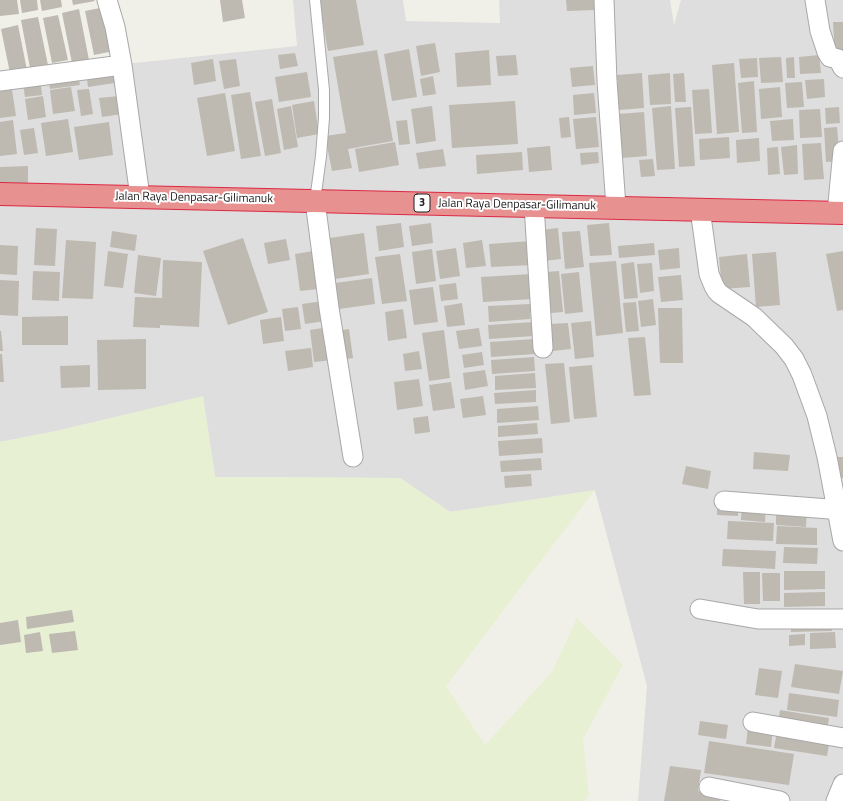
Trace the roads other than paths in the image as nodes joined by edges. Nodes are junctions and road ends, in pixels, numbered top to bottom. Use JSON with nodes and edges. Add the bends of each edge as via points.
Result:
{"nodes":[{"id":1,"x":107,"y":0,"type":"edge"},
{"id":2,"x":315,"y":0,"type":"edge"},
{"id":3,"x":604,"y":0,"type":"edge"},
{"id":4,"x":815,"y":0,"type":"edge"},
{"id":5,"x":122,"y":65,"type":"junction"},
{"id":6,"x":843,"y":68,"type":"edge"},
{"id":7,"x":0,"y":81,"type":"edge"},
{"id":8,"x":843,"y":151,"type":"edge"},
{"id":9,"x":0,"y":194,"type":"edge"},
{"id":10,"x":140,"y":197,"type":"junction"},
{"id":11,"x":315,"y":201,"type":"junction"},
{"id":12,"x":534,"y":206,"type":"junction"},
{"id":13,"x":616,"y":208,"type":"junction"},
{"id":14,"x":700,"y":209,"type":"junction"},
{"id":15,"x":840,"y":213,"type":"edge"},
{"id":16,"x":543,"y":348,"type":"dead end"},
{"id":17,"x":353,"y":457,"type":"dead end"},
{"id":18,"x":724,"y":501,"type":"dead end"},
{"id":19,"x":840,"y":510,"type":"edge"},
{"id":20,"x":843,"y":541,"type":"edge"},
{"id":21,"x":700,"y":609,"type":"dead end"},
{"id":22,"x":843,"y":619,"type":"edge"},
{"id":23,"x":753,"y":722,"type":"dead end"},
{"id":24,"x":843,"y":738,"type":"edge"},
{"id":25,"x":843,"y":784,"type":"edge"},
{"id":26,"x":709,"y":787,"type":"dead end"},
{"id":27,"x":780,"y":801,"type":"edge"},
{"id":28,"x":836,"y":801,"type":"edge"}],
"edges":[{"from":1,"to":5,"type":"street"},
{"from":2,"to":11,"type":"lane","via":[[324,90],[321,156]]},
{"from":3,"to":13,"type":"street","via":[[606,81]]},
{"from":4,"to":6,"type":"street","via":[[820,31],[827,52],[830,57],[838,60]]},
{"from":5,"to":7,"type":"street"},
{"from":5,"to":10,"type":"street"},
{"from":8,"to":15,"type":"street"},
{"from":9,"to":10,"type":"highway","name":"Jalan Raya Denpasar-Gilimanuk","number":"3"},
{"from":10,"to":11,"type":"highway","name":"Jalan Raya Denpasar-Gilimanuk","number":"3"},
{"from":11,"to":12,"type":"highway","name":"Jalan Raya Denpasar-Gilimanuk","number":"3"},
{"from":11,"to":17,"type":"street","via":[[328,308]]},
{"from":12,"to":13,"type":"highway","name":"Jalan Raya Denpasar-Gilimanuk","number":"3"},
{"from":12,"to":16,"type":"street"},
{"from":13,"to":14,"type":"highway","name":"Jalan Raya Denpasar-Gilimanuk","number":"3"},
{"from":14,"to":15,"type":"highway","name":"Jalan Raya Denpasar-Gilimanuk","number":"3"},
{"from":14,"to":19,"type":"street","via":[[709,274],[717,291],[754,317],[784,346],[802,375],[817,416]]},
{"from":18,"to":19,"type":"street"},
{"from":19,"to":20,"type":"street"},
{"from":21,"to":22,"type":"street","via":[[758,619]]},
{"from":23,"to":24,"type":"street"},
{"from":25,"to":28,"type":"street"},
{"from":26,"to":27,"type":"street"}]}
